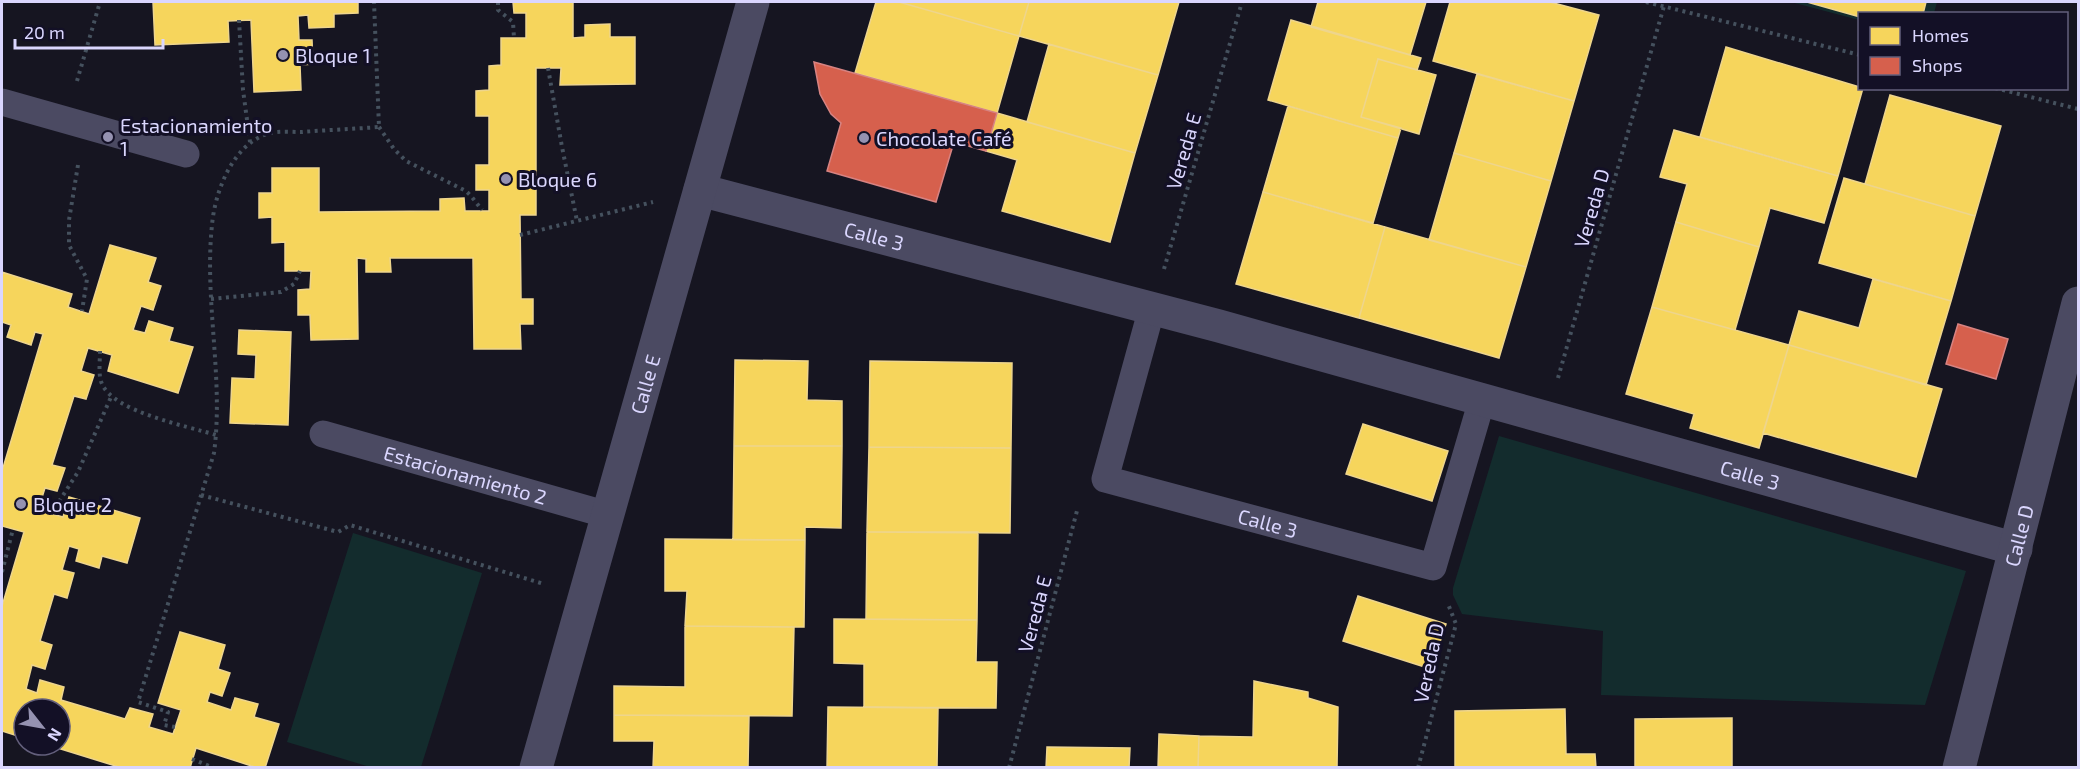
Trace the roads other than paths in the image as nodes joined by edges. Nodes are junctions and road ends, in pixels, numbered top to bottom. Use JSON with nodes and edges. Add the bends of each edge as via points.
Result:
{"nodes":[{"id":1,"x":753,"y":2,"type":"edge"},
{"id":2,"x":2,"y":102,"type":"edge"},
{"id":3,"x":186,"y":153,"type":"dead end"},
{"id":4,"x":700,"y":190,"type":"junction"},
{"id":5,"x":2079,"y":303,"type":"edge"},
{"id":6,"x":1152,"y":308,"type":"junction"},
{"id":7,"x":1482,"y":400,"type":"junction"},
{"id":8,"x":323,"y":435,"type":"dead end"},
{"id":9,"x":608,"y":515,"type":"junction"},
{"id":10,"x":2016,"y":549,"type":"junction"},
{"id":11,"x":536,"y":768,"type":"edge"},
{"id":12,"x":1959,"y":768,"type":"edge"}],
"edges":[{"from":1,"to":4,"type":"street","name":"Calle E"},
{"from":2,"to":3,"type":"lane"},
{"from":4,"to":6,"type":"street","name":"Calle 3"},
{"from":4,"to":9,"type":"street","name":"Calle E"},
{"from":5,"to":10,"type":"street","name":"Calle D"},
{"from":6,"to":7,"type":"street","name":"Calle 3"},
{"from":6,"to":7,"type":"lane","name":"Calle 3","via":[[1105,479],[1433,567]]},
{"from":7,"to":10,"type":"street","name":"Calle 3"},
{"from":8,"to":9,"type":"lane","name":"Estacionamiento 2"},
{"from":9,"to":11,"type":"street","name":"Calle E"},
{"from":10,"to":12,"type":"street","name":"Calle D"}]}
